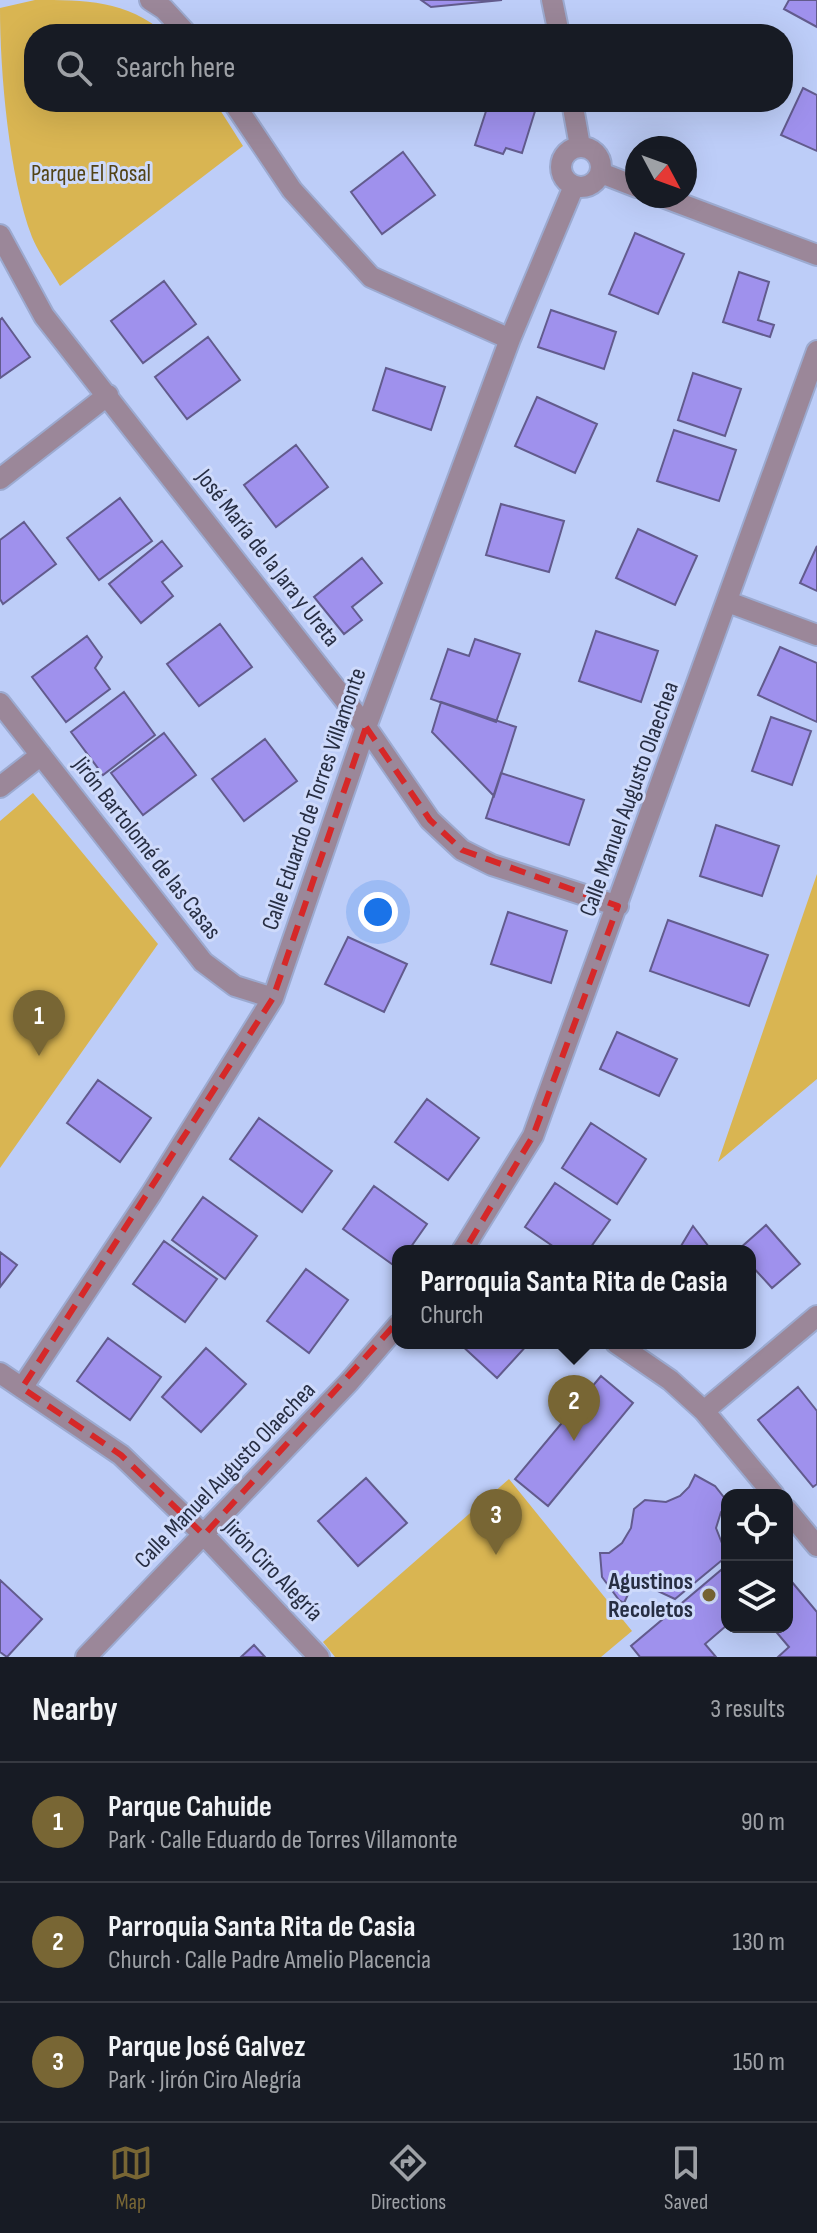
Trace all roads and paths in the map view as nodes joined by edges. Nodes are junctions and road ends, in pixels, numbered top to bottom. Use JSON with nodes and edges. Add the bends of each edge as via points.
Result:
{"nodes":[{"id":1,"x":150,"y":0,"type":"edge"},
{"id":2,"x":552,"y":0,"type":"edge"},
{"id":3,"x":178,"y":24,"type":"edge"},
{"id":4,"x":557,"y":24,"type":"edge"},
{"id":5,"x":240,"y":112,"type":"edge"},
{"id":6,"x":574,"y":112,"type":"edge"},
{"id":7,"x":580,"y":146,"type":"junction"},
{"id":8,"x":601,"y":173,"type":"junction"},
{"id":9,"x":625,"y":182,"type":"edge"},
{"id":10,"x":574,"y":186,"type":"junction"},
{"id":11,"x":692,"y":208,"type":"edge"},
{"id":12,"x":0,"y":235,"type":"edge"},
{"id":13,"x":817,"y":255,"type":"edge"},
{"id":14,"x":510,"y":339,"type":"junction"},
{"id":15,"x":817,"y":351,"type":"edge"},
{"id":16,"x":108,"y":395,"type":"junction"},
{"id":17,"x":0,"y":479,"type":"edge"},
{"id":18,"x":728,"y":602,"type":"junction"},
{"id":19,"x":817,"y":635,"type":"edge"},
{"id":20,"x":0,"y":703,"type":"edge"},
{"id":21,"x":366,"y":727,"type":"junction"},
{"id":22,"x":41,"y":755,"type":"junction"},
{"id":23,"x":0,"y":787,"type":"edge"},
{"id":24,"x":618,"y":906,"type":"junction"},
{"id":25,"x":273,"y":998,"type":"junction"},
{"id":26,"x":472,"y":1245,"type":"edge"},
{"id":27,"x":817,"y":1316,"type":"edge"},
{"id":28,"x":392,"y":1331,"type":"edge"},
{"id":29,"x":625,"y":1349,"type":"edge"},
{"id":30,"x":0,"y":1373,"type":"edge"},
{"id":31,"x":22,"y":1388,"type":"junction"},
{"id":32,"x":704,"y":1411,"type":"junction"},
{"id":33,"x":769,"y":1489,"type":"edge"},
{"id":34,"x":793,"y":1517,"type":"edge"},
{"id":35,"x":204,"y":1535,"type":"junction"},
{"id":36,"x":817,"y":1546,"type":"edge"},
{"id":37,"x":86,"y":1657,"type":"edge"},
{"id":38,"x":319,"y":1657,"type":"edge"}],
"edges":[{"from":1,"to":3,"type":"street"},
{"from":2,"to":4,"type":"street"},
{"from":5,"to":14,"type":"street","via":[[292,190],[371,277]]},
{"from":6,"to":7,"type":"street"},
{"from":7,"to":8,"type":"street","via":[[597,155]]},
{"from":7,"to":10,"type":"street","via":[[569,151],[561,166],[564,178]]},
{"from":8,"to":9,"type":"street"},
{"from":8,"to":10,"type":"street","via":[[592,183]]},
{"from":10,"to":14,"type":"street","name":"Calle Eduardo de Torres Villamonte"},
{"from":11,"to":13,"type":"street"},
{"from":12,"to":16,"type":"street","name":"José María de la Jara y Ureta","via":[[44,316]]},
{"from":14,"to":21,"type":"street","name":"Calle Eduardo de Torres Villamonte"},
{"from":15,"to":18,"type":"street","name":"Calle Manuel Augusto Olaechea"},
{"from":16,"to":17,"type":"street"},
{"from":16,"to":21,"type":"street","name":"José María de la Jara y Ureta"},
{"from":18,"to":19,"type":"street"},
{"from":18,"to":24,"type":"street","name":"Calle Manuel Augusto Olaechea"},
{"from":20,"to":22,"type":"street","name":"Jirón Bartolomé de las Casas"},
{"from":21,"to":24,"type":"street","name":"José María de la Jara y Ureta","via":[[430,820],[462,850]]},
{"from":21,"to":25,"type":"street","name":"Calle Eduardo de Torres Villamonte"},
{"from":22,"to":23,"type":"street"},
{"from":22,"to":25,"type":"street","name":"Jirón Bartolomé de las Casas","via":[[203,962],[235,986]]},
{"from":24,"to":26,"type":"street","name":"Calle Manuel Augusto Olaechea","via":[[533,1136]]},
{"from":25,"to":31,"type":"street","name":"Calle Eduardo de Torres Villamonte"},
{"from":27,"to":32,"type":"street"},
{"from":28,"to":35,"type":"street","name":"Calle Manuel Augusto Olaechea"},
{"from":29,"to":32,"type":"street"},
{"from":30,"to":31,"type":"street","name":"Jirón Ciro Alegría"},
{"from":31,"to":35,"type":"street","name":"Jirón Ciro Alegría","via":[[121,1455]]},
{"from":32,"to":33,"type":"street"},
{"from":34,"to":36,"type":"street"},
{"from":35,"to":37,"type":"street","name":"Calle Manuel Augusto Olaechea"},
{"from":35,"to":38,"type":"street","name":"Jirón Ciro Alegría"}]}
